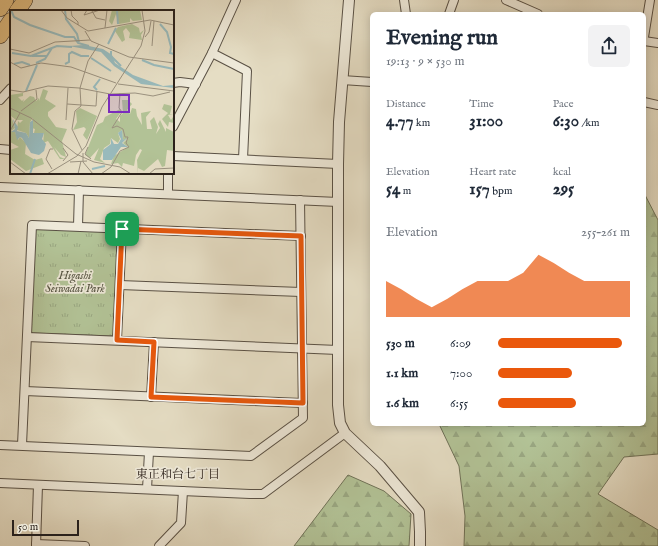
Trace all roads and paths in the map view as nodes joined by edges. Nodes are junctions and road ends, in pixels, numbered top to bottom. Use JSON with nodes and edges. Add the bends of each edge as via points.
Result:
{"nodes":[{"id":1,"x":6,"y":0,"type":"edge"},
{"id":2,"x":25,"y":0,"type":"edge"},
{"id":3,"x":236,"y":0,"type":"edge"},
{"id":4,"x":349,"y":0,"type":"edge"},
{"id":5,"x":404,"y":0,"type":"edge"},
{"id":6,"x":454,"y":0,"type":"edge"},
{"id":7,"x":506,"y":0,"type":"edge"},
{"id":8,"x":650,"y":0,"type":"edge"},
{"id":9,"x":0,"y":9,"type":"edge"},
{"id":10,"x":18,"y":10,"type":"edge"},
{"id":11,"x":406,"y":12,"type":"edge"},
{"id":12,"x":450,"y":12,"type":"edge"},
{"id":13,"x":533,"y":12,"type":"edge"},
{"id":14,"x":10,"y":21,"type":"edge"},
{"id":15,"x":646,"y":25,"type":"edge"},
{"id":16,"x":0,"y":36,"type":"edge"},
{"id":17,"x":646,"y":41,"type":"edge"},
{"id":18,"x":658,"y":43,"type":"edge"},
{"id":19,"x":212,"y":53,"type":"junction"},
{"id":20,"x":342,"y":80,"type":"junction"},
{"id":21,"x":370,"y":82,"type":"edge"},
{"id":22,"x":174,"y":83,"type":"edge"},
{"id":23,"x":196,"y":84,"type":"junction"},
{"id":24,"x":10,"y":89,"type":"edge"},
{"id":25,"x":0,"y":100,"type":"edge"},
{"id":26,"x":646,"y":102,"type":"edge"},
{"id":27,"x":658,"y":105,"type":"edge"},
{"id":28,"x":174,"y":125,"type":"edge"},
{"id":29,"x":0,"y":149,"type":"edge"},
{"id":30,"x":10,"y":150,"type":"edge"},
{"id":31,"x":174,"y":156,"type":"edge"},
{"id":32,"x":243,"y":160,"type":"junction"},
{"id":33,"x":338,"y":164,"type":"junction"},
{"id":34,"x":168,"y":174,"type":"edge"},
{"id":35,"x":0,"y":187,"type":"edge"},
{"id":36,"x":79,"y":190,"type":"junction"},
{"id":37,"x":168,"y":194,"type":"junction"},
{"id":38,"x":300,"y":200,"type":"junction"},
{"id":39,"x":338,"y":202,"type":"junction"},
{"id":40,"x":78,"y":226,"type":"junction"},
{"id":41,"x":122,"y":229,"type":"junction"},
{"id":42,"x":301,"y":236,"type":"junction"},
{"id":43,"x":120,"y":285,"type":"junction"},
{"id":44,"x":301,"y":292,"type":"junction"},
{"id":45,"x":27,"y":337,"type":"junction"},
{"id":46,"x":117,"y":340,"type":"junction"},
{"id":47,"x":154,"y":342,"type":"junction"},
{"id":48,"x":302,"y":349,"type":"junction"},
{"id":49,"x":338,"y":350,"type":"junction"},
{"id":50,"x":25,"y":391,"type":"junction"},
{"id":51,"x":151,"y":397,"type":"junction"},
{"id":52,"x":303,"y":403,"type":"junction"},
{"id":53,"x":346,"y":433,"type":"junction"},
{"id":54,"x":0,"y":444,"type":"edge"},
{"id":55,"x":22,"y":446,"type":"junction"},
{"id":56,"x":149,"y":452,"type":"junction"},
{"id":57,"x":0,"y":483,"type":"edge"},
{"id":58,"x":38,"y":485,"type":"junction"},
{"id":59,"x":147,"y":490,"type":"junction"},
{"id":60,"x":183,"y":491,"type":"junction"},
{"id":61,"x":36,"y":545,"type":"edge"},
{"id":62,"x":85,"y":546,"type":"edge"},
{"id":63,"x":159,"y":546,"type":"edge"},
{"id":64,"x":420,"y":546,"type":"edge"}],
"edges":[{"from":1,"to":9,"type":"highway"},
{"from":2,"to":10,"type":"highway"},
{"from":3,"to":19,"type":"street"},
{"from":4,"to":20,"type":"street"},
{"from":5,"to":11,"type":"street"},
{"from":6,"to":12,"type":"street"},
{"from":7,"to":13,"type":"street"},
{"from":8,"to":15,"type":"street"},
{"from":14,"to":16,"type":"highway"},
{"from":17,"to":18,"type":"street"},
{"from":19,"to":23,"type":"street"},
{"from":19,"to":32,"type":"street","via":[[247,71]]},
{"from":20,"to":21,"type":"street"},
{"from":20,"to":33,"type":"street"},
{"from":22,"to":23,"type":"street"},
{"from":23,"to":28,"type":"street"},
{"from":24,"to":25,"type":"street"},
{"from":26,"to":27,"type":"street"},
{"from":29,"to":30,"type":"street"},
{"from":31,"to":32,"type":"street"},
{"from":32,"to":33,"type":"street"},
{"from":33,"to":39,"type":"street"},
{"from":34,"to":37,"type":"street"},
{"from":35,"to":36,"type":"street"},
{"from":36,"to":37,"type":"street"},
{"from":36,"to":40,"type":"street"},
{"from":37,"to":38,"type":"street"},
{"from":38,"to":39,"type":"street"},
{"from":38,"to":42,"type":"street"},
{"from":39,"to":49,"type":"street"},
{"from":40,"to":41,"type":"street"},
{"from":40,"to":45,"type":"street","via":[[32,224]]},
{"from":41,"to":42,"type":"street"},
{"from":41,"to":43,"type":"street"},
{"from":42,"to":44,"type":"street"},
{"from":43,"to":44,"type":"street"},
{"from":43,"to":46,"type":"street"},
{"from":44,"to":48,"type":"street"},
{"from":45,"to":46,"type":"street"},
{"from":45,"to":50,"type":"street"},
{"from":46,"to":47,"type":"street"},
{"from":47,"to":48,"type":"street"},
{"from":47,"to":51,"type":"street"},
{"from":48,"to":49,"type":"street"},
{"from":48,"to":52,"type":"street"},
{"from":49,"to":53,"type":"street","via":[[340,423]]},
{"from":50,"to":51,"type":"street"},
{"from":50,"to":55,"type":"street"},
{"from":51,"to":52,"type":"street"},
{"from":52,"to":56,"type":"street","via":[[303,418],[251,456]]},
{"from":53,"to":60,"type":"street","via":[[263,494]]},
{"from":53,"to":64,"type":"street","via":[[380,466],[419,512]]},
{"from":54,"to":55,"type":"street"},
{"from":55,"to":56,"type":"street"},
{"from":56,"to":59,"type":"street"},
{"from":57,"to":58,"type":"street"},
{"from":58,"to":59,"type":"street"},
{"from":58,"to":61,"type":"street"},
{"from":59,"to":60,"type":"street"},
{"from":60,"to":63,"type":"street","via":[[181,523]]},
{"from":61,"to":62,"type":"street"}]}
